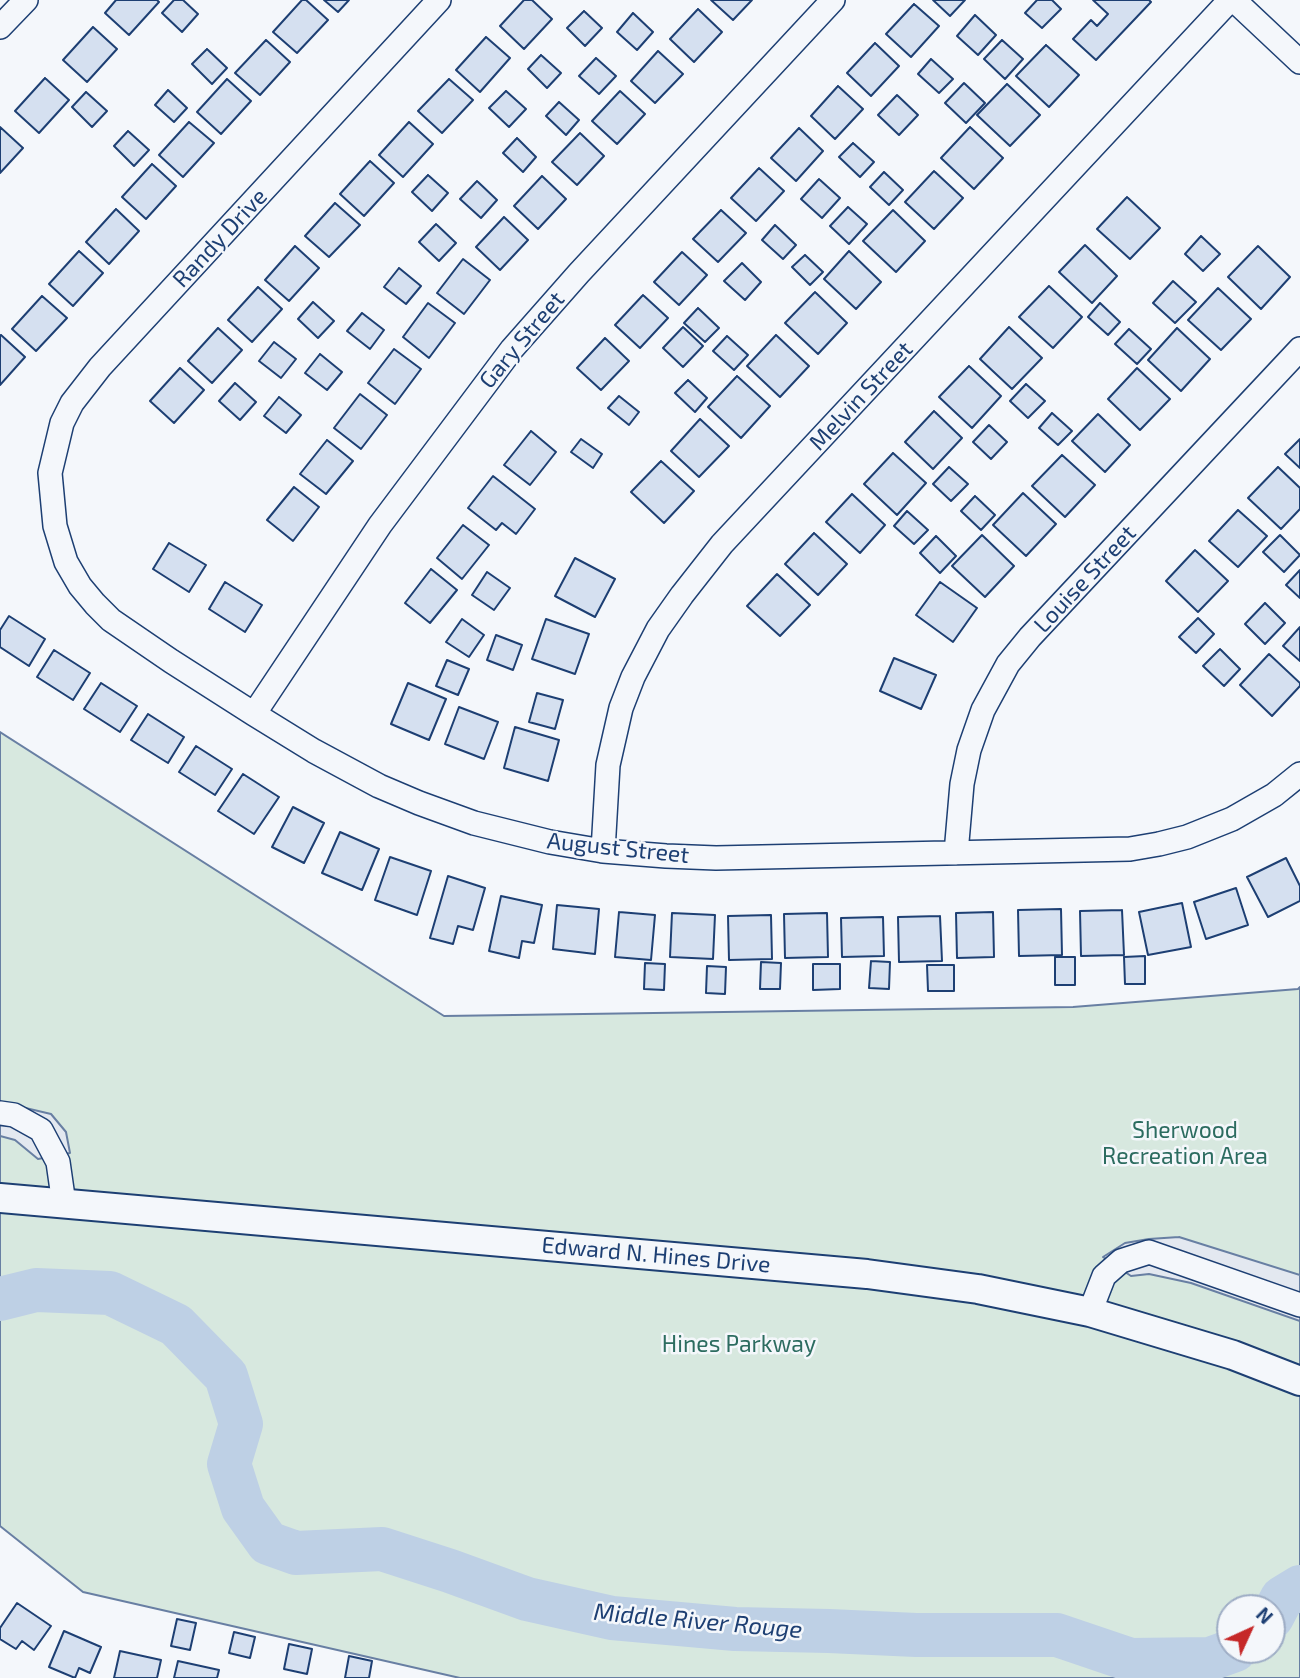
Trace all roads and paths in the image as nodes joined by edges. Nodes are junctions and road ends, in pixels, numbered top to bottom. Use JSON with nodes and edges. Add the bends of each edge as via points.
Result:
{"nodes":[{"id":1,"x":26,"y":0,"type":"edge"},
{"id":2,"x":439,"y":0,"type":"edge"},
{"id":3,"x":834,"y":0,"type":"edge"},
{"id":4,"x":1232,"y":0,"type":"edge"},
{"id":5,"x":0,"y":27,"type":"edge"},
{"id":6,"x":1300,"y":62,"type":"edge"},
{"id":7,"x":1300,"y":349,"type":"edge"},
{"id":8,"x":52,"y":501,"type":"joint"},
{"id":9,"x":254,"y":715,"type":"junction"},
{"id":10,"x":1300,"y":774,"type":"edge"},
{"id":11,"x":603,"y":851,"type":"junction"},
{"id":12,"x":956,"y":853,"type":"junction"},
{"id":13,"x":0,"y":1112,"type":"edge"},
{"id":14,"x":0,"y":1198,"type":"edge"},
{"id":15,"x":64,"y":1204,"type":"junction"},
{"id":16,"x":1300,"y":1305,"type":"edge"},
{"id":17,"x":1090,"y":1312,"type":"junction"},
{"id":18,"x":1300,"y":1381,"type":"edge"}],
"edges":[{"from":1,"to":5,"type":"street"},
{"from":2,"to":8,"type":"street","name":"Randy Drive","via":[[83,388],[62,423],[50,473]]},
{"from":3,"to":9,"type":"street","name":"Gary Street","via":[[512,349],[380,526]]},
{"from":4,"to":6,"type":"street"},
{"from":4,"to":11,"type":"street","name":"Melvin Street","via":[[732,534],[682,595],[633,677],[621,708],[608,765]]},
{"from":7,"to":12,"type":"street","name":"Louise Street","via":[[1008,664],[983,710],[969,750]]},
{"from":8,"to":9,"type":"street","name":"August Street","via":[[66,562],[95,604],[111,620]]},
{"from":9,"to":11,"type":"street","name":"August Street","via":[[340,766],[419,803],[517,835]]},
{"from":10,"to":12,"type":"street","name":"August Street","via":[[1232,819],[1159,844],[1130,849]]},
{"from":11,"to":12,"type":"street","name":"August Street","via":[[716,858]]},
{"from":13,"to":15,"type":"street","via":[[41,1130],[58,1162]]},
{"from":14,"to":15,"type":"street","name":"Edward N. Hines Drive"},
{"from":15,"to":17,"type":"street","name":"Edward N. Hines Drive","via":[[867,1274],[978,1289]]},
{"from":16,"to":17,"type":"street","via":[[1149,1252],[1121,1261],[1104,1276]]},
{"from":17,"to":18,"type":"street","name":"Edward N. Hines Drive","via":[[1233,1355]]}]}
